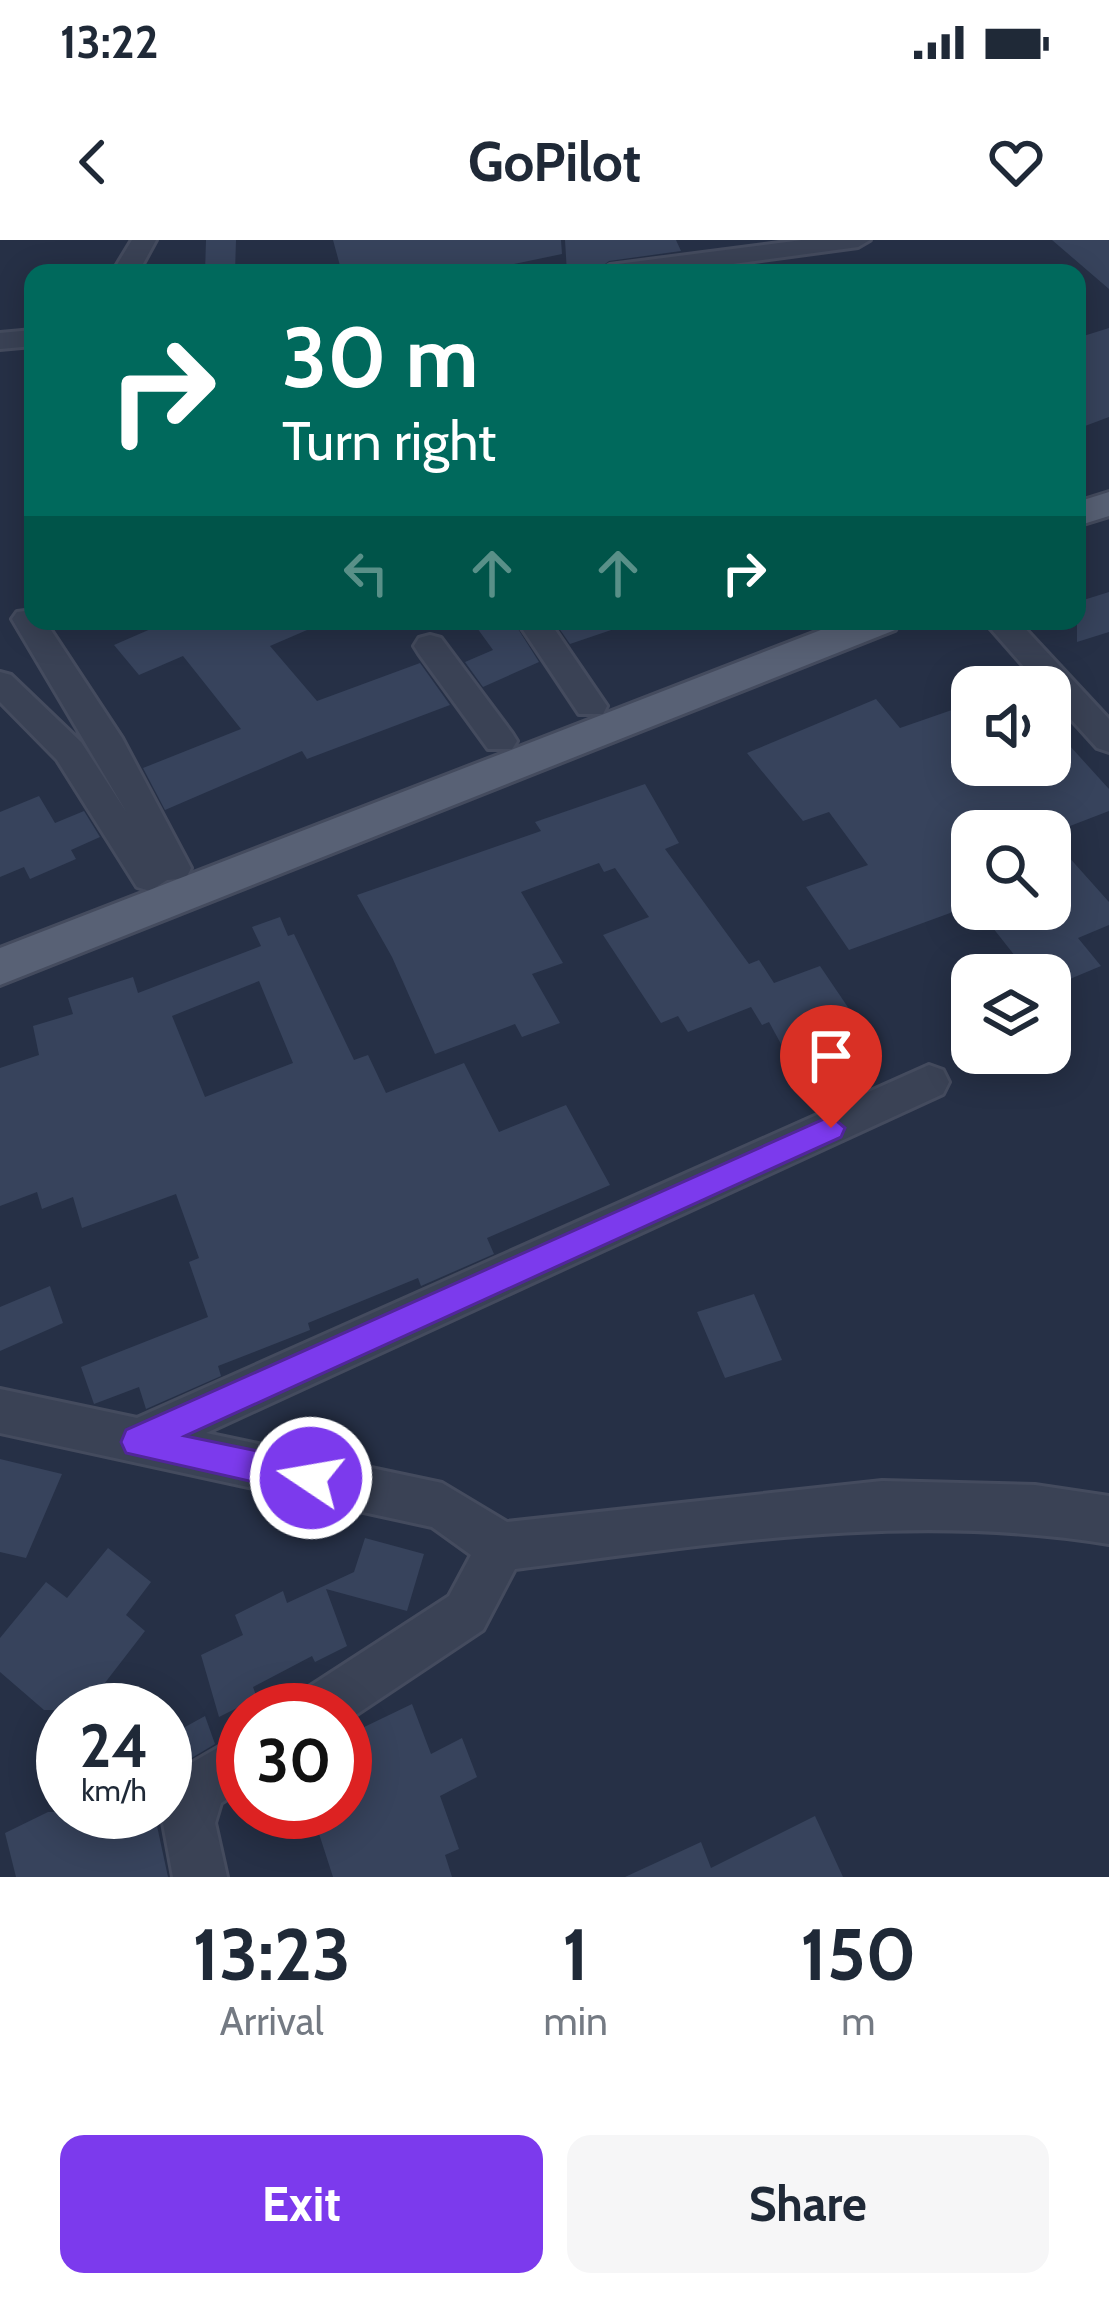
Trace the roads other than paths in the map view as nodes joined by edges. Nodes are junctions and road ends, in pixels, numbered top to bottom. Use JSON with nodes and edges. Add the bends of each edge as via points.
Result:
{"nodes":[{"id":1,"x":854,"y":240,"type":"edge"},
{"id":2,"x":677,"y":264,"type":"edge"},
{"id":3,"x":34,"y":630,"type":"edge"},
{"id":4,"x":539,"y":630,"type":"edge"},
{"id":5,"x":787,"y":630,"type":"edge"},
{"id":6,"x":858,"y":630,"type":"edge"},
{"id":7,"x":1008,"y":630,"type":"edge"},
{"id":8,"x":430,"y":646,"type":"dead end"},
{"id":9,"x":0,"y":683,"type":"edge"},
{"id":10,"x":591,"y":706,"type":"junction"},
{"id":11,"x":1109,"y":740,"type":"edge"},
{"id":12,"x":500,"y":741,"type":"junction"},
{"id":13,"x":162,"y":873,"type":"junction"},
{"id":14,"x":0,"y":935,"type":"edge"},
{"id":15,"x":0,"y":968,"type":"edge"},
{"id":16,"x":929,"y":1082,"type":"dead end"},
{"id":17,"x":0,"y":1411,"type":"edge"},
{"id":18,"x":137,"y":1442,"type":"junction"},
{"id":19,"x":1109,"y":1520,"type":"edge"},
{"id":20,"x":501,"y":1547,"type":"junction"},
{"id":21,"x":360,"y":1683,"type":"edge"},
{"id":22,"x":216,"y":1776,"type":"edge"},
{"id":23,"x":200,"y":1877,"type":"edge"}],
"edges":[{"from":1,"to":2,"type":"street"},
{"from":3,"to":13,"type":"street","via":[[110,747]]},
{"from":4,"to":10,"type":"street"},
{"from":5,"to":10,"type":"main road"},
{"from":6,"to":15,"type":"main road"},
{"from":7,"to":11,"type":"street"},
{"from":8,"to":12,"type":"street"},
{"from":9,"to":13,"type":"street","via":[[69,751]]},
{"from":10,"to":12,"type":"main road"},
{"from":12,"to":13,"type":"main road"},
{"from":13,"to":14,"type":"main road"},
{"from":16,"to":18,"type":"street"},
{"from":17,"to":18,"type":"street"},
{"from":18,"to":20,"type":"street","via":[[442,1506]]},
{"from":19,"to":20,"type":"street","via":[[1042,1505],[852,1508]]},
{"from":20,"to":21,"type":"street","via":[[466,1612]]},
{"from":22,"to":23,"type":"street","via":[[199,1787],[189,1823]]}]}
